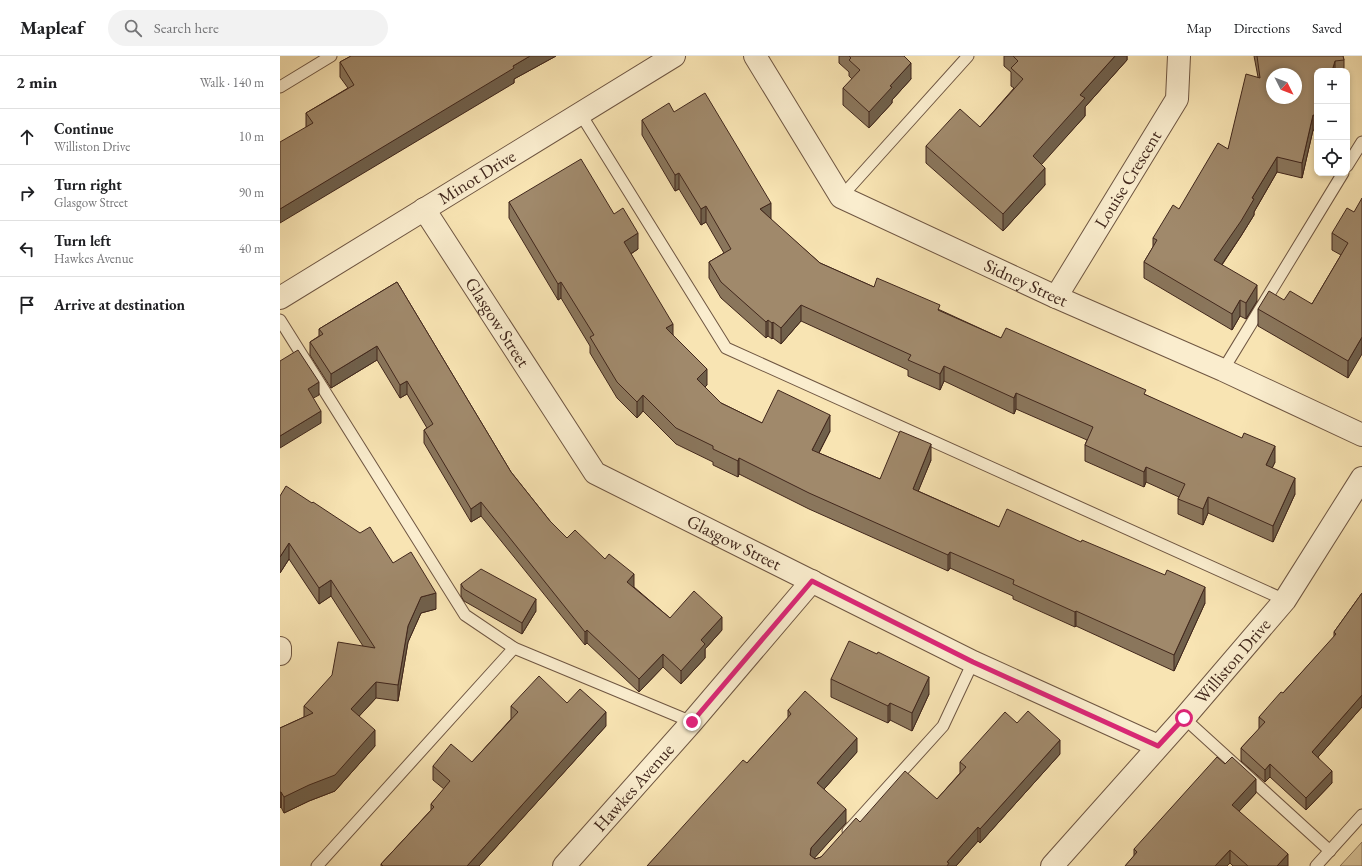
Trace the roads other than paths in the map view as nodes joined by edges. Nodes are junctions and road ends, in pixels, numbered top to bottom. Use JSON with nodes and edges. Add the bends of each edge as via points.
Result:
{"nodes":[{"id":1,"x":331,"y":56,"type":"edge"},
{"id":2,"x":674,"y":56,"type":"edge"},
{"id":3,"x":755,"y":56,"type":"edge"},
{"id":4,"x":968,"y":56,"type":"edge"},
{"id":5,"x":1179,"y":56,"type":"edge"},
{"id":6,"x":280,"y":87,"type":"edge"},
{"id":7,"x":580,"y":113,"type":"junction"},
{"id":8,"x":1362,"y":142,"type":"edge"},
{"id":9,"x":1350,"y":161,"type":"edge"},
{"id":10,"x":1341,"y":176,"type":"edge"},
{"id":11,"x":841,"y":198,"type":"junction"},
{"id":12,"x":424,"y":209,"type":"junction"},
{"id":13,"x":1056,"y":297,"type":"junction"},
{"id":14,"x":280,"y":298,"type":"edge"},
{"id":15,"x":280,"y":320,"type":"edge"},
{"id":16,"x":1223,"y":370,"type":"junction"},
{"id":17,"x":1362,"y":436,"type":"edge"},
{"id":18,"x":1362,"y":478,"type":"edge"},
{"id":19,"x":812,"y":581,"type":"junction"},
{"id":20,"x":1285,"y":600,"type":"junction"},
{"id":21,"x":280,"y":648,"type":"edge"},
{"id":22,"x":514,"y":648,"type":"junction"},
{"id":23,"x":280,"y":654,"type":"edge"},
{"id":24,"x":973,"y":662,"type":"junction"},
{"id":25,"x":1184,"y":718,"type":"junction"},
{"id":26,"x":692,"y":722,"type":"junction"},
{"id":27,"x":1158,"y":746,"type":"junction"},
{"id":28,"x":1362,"y":815,"type":"edge"},
{"id":29,"x":843,"y":837,"type":"edge"},
{"id":30,"x":1330,"y":851,"type":"junction"},
{"id":31,"x":317,"y":866,"type":"edge"},
{"id":32,"x":564,"y":866,"type":"edge"},
{"id":33,"x":1052,"y":866,"type":"edge"},
{"id":34,"x":1316,"y":866,"type":"edge"}],
"edges":[{"from":1,"to":6,"type":"lane"},
{"from":2,"to":7,"type":"street","name":"Minot Drive"},
{"from":3,"to":11,"type":"street"},
{"from":4,"to":11,"type":"lane"},
{"from":5,"to":13,"type":"street","name":"Louise Crescent","via":[[1177,99]]},
{"from":7,"to":12,"type":"street","name":"Minot Drive"},
{"from":7,"to":20,"type":"lane","via":[[726,348]]},
{"from":8,"to":9,"type":"lane"},
{"from":10,"to":16,"type":"lane"},
{"from":11,"to":13,"type":"street","name":"Sidney Street"},
{"from":12,"to":14,"type":"street","name":"Minot Drive"},
{"from":12,"to":19,"type":"street","name":"Glasgow Street","via":[[594,474]]},
{"from":13,"to":16,"type":"street","name":"Sidney Street"},
{"from":15,"to":22,"type":"lane","via":[[465,616]]},
{"from":16,"to":17,"type":"street","name":"Sidney Street"},
{"from":18,"to":20,"type":"street","name":"Williston Drive"},
{"from":19,"to":24,"type":"street","name":"Glasgow Street"},
{"from":19,"to":26,"type":"street","name":"Hawkes Avenue"},
{"from":20,"to":25,"type":"street","name":"Williston Drive"},
{"from":21,"to":23,"type":"street"},
{"from":22,"to":26,"type":"lane"},
{"from":22,"to":31,"type":"lane"},
{"from":24,"to":27,"type":"street","name":"Glasgow Street"},
{"from":24,"to":29,"type":"lane","via":[[943,726]]},
{"from":25,"to":27,"type":"street","name":"Williston Drive"},
{"from":25,"to":30,"type":"lane"},
{"from":26,"to":32,"type":"street","name":"Hawkes Avenue"},
{"from":27,"to":33,"type":"street","name":"Williston Drive"},
{"from":28,"to":30,"type":"lane"},
{"from":30,"to":34,"type":"lane"}]}
